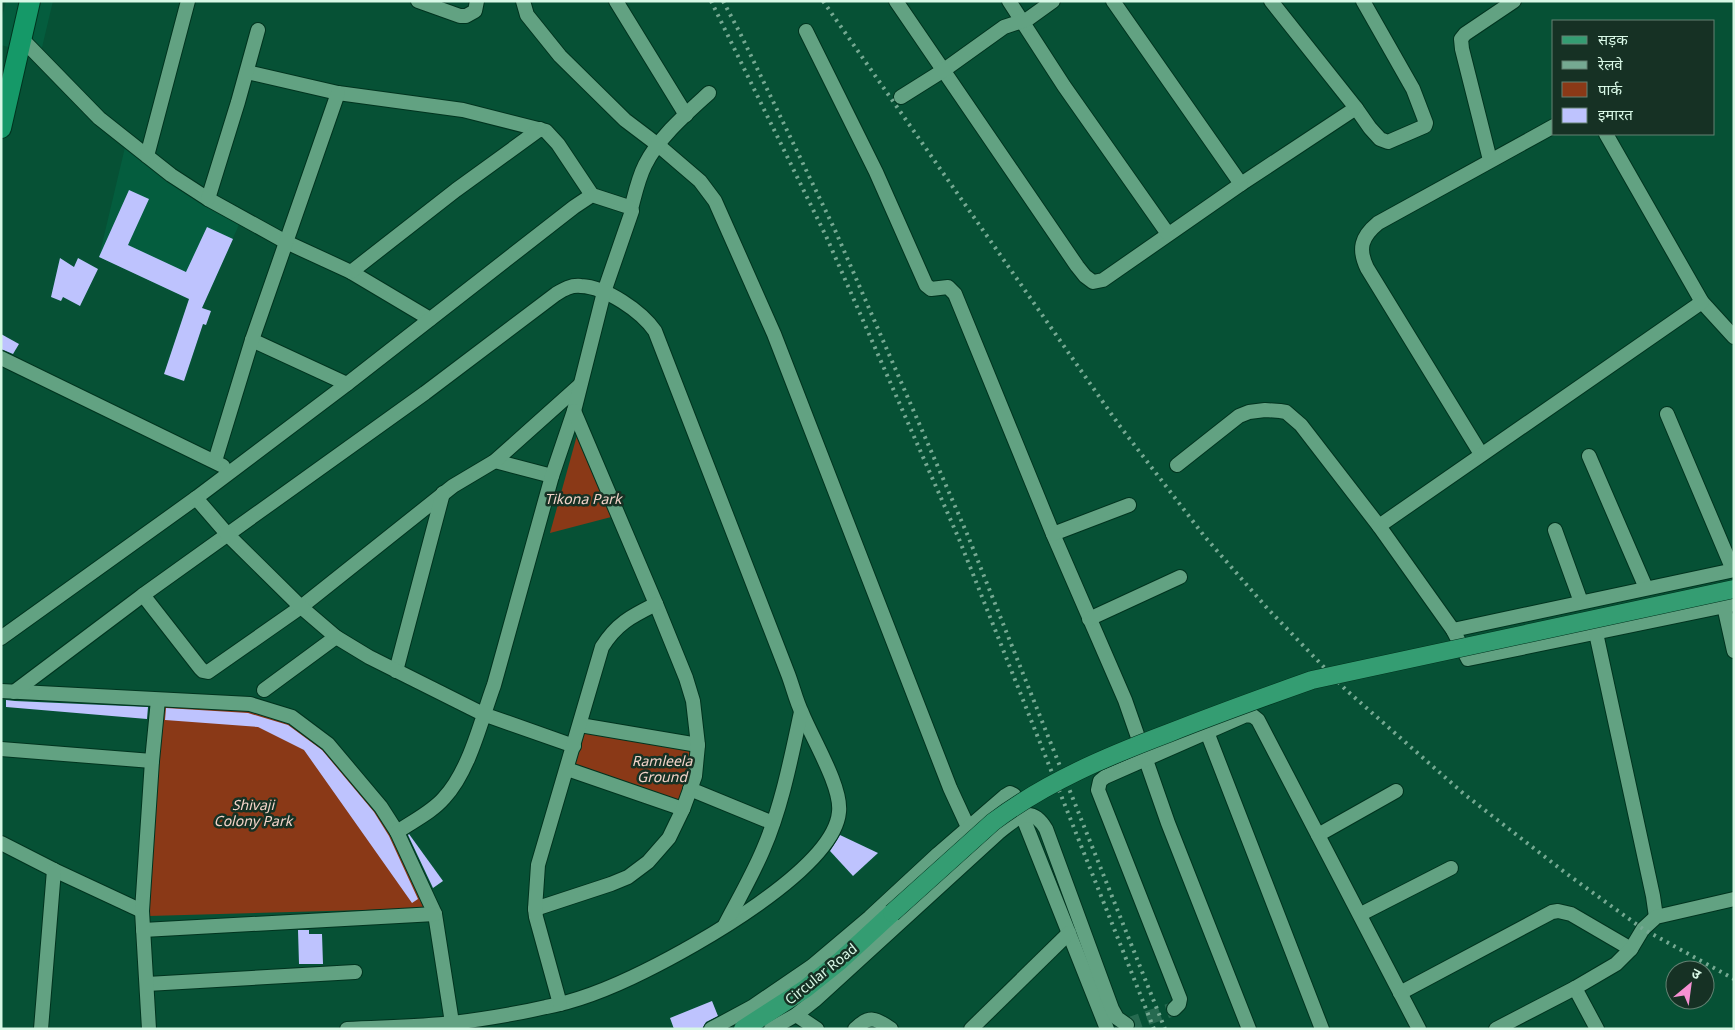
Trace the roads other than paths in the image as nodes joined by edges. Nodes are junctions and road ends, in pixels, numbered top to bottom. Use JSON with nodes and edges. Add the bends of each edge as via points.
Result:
{"nodes":[{"id":1,"x":30,"y":1,"type":"edge"},
{"id":2,"x":188,"y":1,"type":"edge"},
{"id":3,"x":418,"y":1,"type":"edge"},
{"id":4,"x":477,"y":1,"type":"edge"},
{"id":5,"x":523,"y":1,"type":"edge"},
{"id":6,"x":616,"y":1,"type":"edge"},
{"id":7,"x":896,"y":1,"type":"edge"},
{"id":8,"x":1009,"y":1,"type":"edge"},
{"id":9,"x":1053,"y":1,"type":"edge"},
{"id":10,"x":1113,"y":1,"type":"edge"},
{"id":11,"x":1271,"y":1,"type":"edge"},
{"id":12,"x":1363,"y":1,"type":"edge"},
{"id":13,"x":1514,"y":1,"type":"edge"},
{"id":14,"x":1022,"y":20,"type":"junction"},
{"id":15,"x":258,"y":30,"type":"dead end"},
{"id":16,"x":806,"y":31,"type":"dead end"},
{"id":17,"x":22,"y":39,"type":"junction"},
{"id":18,"x":944,"y":70,"type":"junction"},
{"id":19,"x":247,"y":72,"type":"junction"},
{"id":20,"x":338,"y":93,"type":"junction"},
{"id":21,"x":709,"y":93,"type":"dead end"},
{"id":22,"x":901,"y":97,"type":"dead end"},
{"id":23,"x":1356,"y":108,"type":"junction"},
{"id":24,"x":686,"y":115,"type":"junction"},
{"id":25,"x":1552,"y":127,"type":"edge"},
{"id":26,"x":1,"y":128,"type":"edge"},
{"id":27,"x":540,"y":129,"type":"junction"},
{"id":28,"x":1607,"y":135,"type":"edge"},
{"id":29,"x":658,"y":145,"type":"junction"},
{"id":30,"x":147,"y":156,"type":"junction"},
{"id":31,"x":1490,"y":160,"type":"junction"},
{"id":32,"x":1241,"y":184,"type":"junction"},
{"id":33,"x":592,"y":195,"type":"junction"},
{"id":34,"x":208,"y":199,"type":"junction"},
{"id":35,"x":631,"y":209,"type":"junction"},
{"id":36,"x":1168,"y":234,"type":"junction"},
{"id":37,"x":286,"y":242,"type":"junction"},
{"id":38,"x":351,"y":272,"type":"junction"},
{"id":39,"x":604,"y":292,"type":"junction"},
{"id":40,"x":1702,"y":302,"type":"junction"},
{"id":41,"x":430,"y":319,"type":"junction"},
{"id":42,"x":1734,"y":337,"type":"edge"},
{"id":43,"x":252,"y":340,"type":"junction"},
{"id":44,"x":1,"y":358,"type":"edge"},
{"id":45,"x":348,"y":384,"type":"junction"},
{"id":46,"x":580,"y":385,"type":"junction"},
{"id":47,"x":574,"y":411,"type":"junction"},
{"id":48,"x":1667,"y":414,"type":"dead end"},
{"id":49,"x":1482,"y":454,"type":"junction"},
{"id":50,"x":1589,"y":456,"type":"dead end"},
{"id":51,"x":215,"y":461,"type":"junction"},
{"id":52,"x":495,"y":461,"type":"junction"},
{"id":53,"x":1177,"y":465,"type":"dead end"},
{"id":54,"x":232,"y":472,"type":"junction"},
{"id":55,"x":552,"y":476,"type":"junction"},
{"id":56,"x":443,"y":493,"type":"junction"},
{"id":57,"x":196,"y":498,"type":"junction"},
{"id":58,"x":1128,"y":505,"type":"dead end"},
{"id":59,"x":1379,"y":526,"type":"junction"},
{"id":60,"x":1555,"y":530,"type":"dead end"},
{"id":61,"x":1053,"y":534,"type":"junction"},
{"id":62,"x":228,"y":535,"type":"junction"},
{"id":63,"x":1733,"y":570,"type":"edge"},
{"id":64,"x":1180,"y":577,"type":"dead end"},
{"id":65,"x":1646,"y":588,"type":"junction"},
{"id":66,"x":1734,"y":589,"type":"edge"},
{"id":67,"x":142,"y":594,"type":"junction"},
{"id":68,"x":1581,"y":602,"type":"junction"},
{"id":69,"x":656,"y":604,"type":"junction"},
{"id":70,"x":1729,"y":605,"type":"edge"},
{"id":71,"x":301,"y":607,"type":"junction"},
{"id":72,"x":1089,"y":619,"type":"junction"},
{"id":73,"x":1453,"y":630,"type":"junction"},
{"id":74,"x":1596,"y":633,"type":"junction"},
{"id":75,"x":336,"y":637,"type":"junction"},
{"id":76,"x":1,"y":638,"type":"edge"},
{"id":77,"x":1734,"y":651,"type":"edge"},
{"id":78,"x":396,"y":671,"type":"junction"},
{"id":79,"x":264,"y":690,"type":"dead end"},
{"id":80,"x":8,"y":692,"type":"edge"},
{"id":81,"x":158,"y":700,"type":"junction"},
{"id":82,"x":801,"y":712,"type":"junction"},
{"id":83,"x":483,"y":714,"type":"junction"},
{"id":84,"x":580,"y":725,"type":"junction"},
{"id":85,"x":1207,"y":732,"type":"junction"},
{"id":86,"x":698,"y":745,"type":"junction"},
{"id":87,"x":574,"y":746,"type":"junction"},
{"id":88,"x":1,"y":749,"type":"edge"},
{"id":89,"x":1146,"y":758,"type":"junction"},
{"id":90,"x":152,"y":761,"type":"junction"},
{"id":91,"x":567,"y":769,"type":"junction"},
{"id":92,"x":690,"y":789,"type":"junction"},
{"id":93,"x":1396,"y":791,"type":"dead end"},
{"id":94,"x":683,"y":809,"type":"junction"},
{"id":95,"x":1022,"y":815,"type":"junction"},
{"id":96,"x":773,"y":823,"type":"junction"},
{"id":97,"x":968,"y":828,"type":"junction"},
{"id":98,"x":397,"y":832,"type":"junction"},
{"id":99,"x":1318,"y":835,"type":"junction"},
{"id":100,"x":1,"y":843,"type":"edge"},
{"id":101,"x":1451,"y":868,"type":"dead end"},
{"id":102,"x":54,"y":870,"type":"junction"},
{"id":103,"x":1734,"y":900,"type":"edge"},
{"id":104,"x":535,"y":908,"type":"junction"},
{"id":105,"x":142,"y":911,"type":"junction"},
{"id":106,"x":435,"y":914,"type":"junction"},
{"id":107,"x":1360,"y":914,"type":"junction"},
{"id":108,"x":1656,"y":917,"type":"junction"},
{"id":109,"x":725,"y":926,"type":"junction"},
{"id":110,"x":143,"y":930,"type":"junction"},
{"id":111,"x":1070,"y":933,"type":"junction"},
{"id":112,"x":1631,"y":949,"type":"junction"},
{"id":113,"x":355,"y":972,"type":"dead end"},
{"id":114,"x":147,"y":984,"type":"junction"},
{"id":115,"x":1575,"y":988,"type":"junction"},
{"id":116,"x":1400,"y":994,"type":"junction"},
{"id":117,"x":560,"y":1004,"type":"junction"},
{"id":118,"x":1174,"y":1009,"type":"dead end"},
{"id":119,"x":796,"y":1015,"type":"junction"},
{"id":120,"x":1127,"y":1025,"type":"dead end"},
{"id":121,"x":453,"y":1026,"type":"edge"},
{"id":122,"x":41,"y":1029,"type":"edge"},
{"id":123,"x":149,"y":1029,"type":"edge"},
{"id":124,"x":347,"y":1029,"type":"edge"},
{"id":125,"x":712,"y":1029,"type":"edge"},
{"id":126,"x":744,"y":1029,"type":"edge"},
{"id":127,"x":771,"y":1029,"type":"edge"},
{"id":128,"x":817,"y":1029,"type":"edge"},
{"id":129,"x":855,"y":1029,"type":"edge"},
{"id":130,"x":891,"y":1029,"type":"edge"},
{"id":131,"x":970,"y":1029,"type":"edge"},
{"id":132,"x":1107,"y":1029,"type":"edge"},
{"id":133,"x":1250,"y":1029,"type":"edge"},
{"id":134,"x":1322,"y":1029,"type":"edge"},
{"id":135,"x":1419,"y":1029,"type":"edge"},
{"id":136,"x":1496,"y":1029,"type":"edge"},
{"id":137,"x":1597,"y":1029,"type":"edge"}],
"edges":[{"from":1,"to":17,"type":"highway"},
{"from":2,"to":30,"type":"street"},
{"from":3,"to":4,"type":"street","via":[[460,16],[475,11]]},
{"from":5,"to":29,"type":"street","via":[[527,15],[560,56],[625,120]]},
{"from":6,"to":24,"type":"street"},
{"from":7,"to":18,"type":"street"},
{"from":8,"to":14,"type":"street"},
{"from":9,"to":14,"type":"street"},
{"from":10,"to":32,"type":"street"},
{"from":11,"to":23,"type":"street"},
{"from":12,"to":23,"type":"street","via":[[1413,89],[1426,124],[1388,142],[1380,139]]},
{"from":13,"to":31,"type":"street","via":[[1461,39]]},
{"from":14,"to":18,"type":"street","via":[[1004,27]]},
{"from":14,"to":36,"type":"street","via":[[1064,86]]},
{"from":15,"to":19,"type":"street"},
{"from":16,"to":61,"type":"street","via":[[876,172],[926,284],[931,289],[948,287],[955,294]]},
{"from":17,"to":26,"type":"highway"},
{"from":17,"to":30,"type":"street","via":[[99,118]]},
{"from":18,"to":22,"type":"street"},
{"from":18,"to":36,"type":"street","via":[[1077,266],[1093,282],[1103,280]]},
{"from":19,"to":20,"type":"street"},
{"from":19,"to":34,"type":"street"},
{"from":20,"to":27,"type":"street","via":[[451,108]]},
{"from":20,"to":37,"type":"street"},
{"from":21,"to":24,"type":"street"},
{"from":23,"to":32,"type":"street"},
{"from":24,"to":29,"type":"street"},
{"from":25,"to":31,"type":"street"},
{"from":27,"to":33,"type":"street","via":[[548,132],[558,144]]},
{"from":27,"to":38,"type":"street"},
{"from":28,"to":40,"type":"street"},
{"from":29,"to":35,"type":"street","via":[[641,173]]},
{"from":29,"to":97,"type":"street","via":[[707,188],[726,224],[774,334]]},
{"from":30,"to":34,"type":"street"},
{"from":31,"to":49,"type":"street","via":[[1378,224],[1366,235],[1361,252],[1367,268]]},
{"from":32,"to":36,"type":"street"},
{"from":33,"to":35,"type":"street"},
{"from":33,"to":41,"type":"street"},
{"from":34,"to":37,"type":"street"},
{"from":35,"to":39,"type":"street"},
{"from":37,"to":38,"type":"street"},
{"from":37,"to":43,"type":"street"},
{"from":38,"to":41,"type":"street"},
{"from":39,"to":46,"type":"street"},
{"from":39,"to":62,"type":"street","via":[[580,286],[556,294]]},
{"from":39,"to":82,"type":"street","via":[[636,310],[655,331]]},
{"from":40,"to":42,"type":"street"},
{"from":40,"to":49,"type":"street"},
{"from":41,"to":45,"type":"street"},
{"from":43,"to":45,"type":"street"},
{"from":43,"to":51,"type":"street"},
{"from":44,"to":51,"type":"street"},
{"from":45,"to":54,"type":"street"},
{"from":46,"to":47,"type":"street"},
{"from":46,"to":52,"type":"street"},
{"from":47,"to":55,"type":"street"},
{"from":47,"to":69,"type":"street"},
{"from":48,"to":63,"type":"street"},
{"from":49,"to":59,"type":"street"},
{"from":50,"to":65,"type":"street"},
{"from":51,"to":54,"type":"street"},
{"from":52,"to":55,"type":"street"},
{"from":52,"to":56,"type":"street"},
{"from":53,"to":59,"type":"street","via":[[1244,414],[1265,410],[1286,412],[1301,425]]},
{"from":54,"to":57,"type":"street"},
{"from":55,"to":83,"type":"street"},
{"from":56,"to":71,"type":"street"},
{"from":56,"to":78,"type":"street"},
{"from":57,"to":62,"type":"street"},
{"from":57,"to":76,"type":"street"},
{"from":58,"to":61,"type":"street"},
{"from":59,"to":73,"type":"street"},
{"from":60,"to":68,"type":"street"},
{"from":61,"to":72,"type":"street"},
{"from":62,"to":67,"type":"street"},
{"from":62,"to":71,"type":"street"},
{"from":63,"to":65,"type":"street"},
{"from":64,"to":72,"type":"street"},
{"from":65,"to":68,"type":"street"},
{"from":66,"to":126,"type":"main road","name":"Circular Road","bridge":true,"via":[[1312,680],[1080,769],[993,822],[840,961],[805,989]]},
{"from":67,"to":71,"type":"street","via":[[206,672]]},
{"from":67,"to":80,"type":"street"},
{"from":68,"to":73,"type":"street"},
{"from":69,"to":84,"type":"street","via":[[626,620],[602,647]]},
{"from":69,"to":86,"type":"street","via":[[693,701]]},
{"from":70,"to":74,"type":"street"},
{"from":70,"to":77,"type":"street"},
{"from":71,"to":75,"type":"street"},
{"from":72,"to":89,"type":"street","via":[[1125,700]]},
{"from":73,"to":74,"type":"street","via":[[1468,659]]},
{"from":74,"to":108,"type":"street"},
{"from":75,"to":78,"type":"street"},
{"from":75,"to":79,"type":"street"},
{"from":78,"to":83,"type":"street"},
{"from":80,"to":81,"type":"street"},
{"from":81,"to":90,"type":"street"},
{"from":81,"to":98,"type":"street","via":[[250,704],[292,717],[328,744],[381,806]]},
{"from":82,"to":96,"type":"street"},
{"from":82,"to":109,"type":"street","via":[[835,790],[839,811],[837,820],[829,837],[807,865],[763,901]]},
{"from":83,"to":87,"type":"street"},
{"from":83,"to":98,"type":"street","via":[[467,758],[449,792],[440,803]]},
{"from":84,"to":86,"type":"street"},
{"from":84,"to":87,"type":"street"},
{"from":85,"to":89,"type":"street"},
{"from":85,"to":99,"type":"street","via":[[1246,715],[1256,718]]},
{"from":85,"to":134,"type":"street"},
{"from":86,"to":92,"type":"street","via":[[695,776]]},
{"from":87,"to":91,"type":"street"},
{"from":88,"to":90,"type":"street"},
{"from":89,"to":118,"type":"street","via":[[1105,777],[1100,781],[1098,790],[1180,1000]]},
{"from":89,"to":133,"type":"street","via":[[1168,824]]},
{"from":90,"to":105,"type":"street"},
{"from":91,"to":94,"type":"street"},
{"from":91,"to":104,"type":"street","via":[[538,865]]},
{"from":92,"to":94,"type":"street"},
{"from":92,"to":96,"type":"street"},
{"from":93,"to":99,"type":"street"},
{"from":94,"to":104,"type":"street","via":[[669,838],[640,869],[611,884]]},
{"from":95,"to":97,"type":"street","via":[[1014,795],[1009,794]]},
{"from":95,"to":111,"type":"street"},
{"from":95,"to":119,"type":"street"},
{"from":95,"to":120,"type":"street","via":[[1032,815],[1046,829],[1112,1009],[1117,1018]]},
{"from":96,"to":109,"type":"street"},
{"from":97,"to":125,"type":"street","via":[[812,966],[752,1007]]},
{"from":98,"to":106,"type":"street"},
{"from":99,"to":107,"type":"street"},
{"from":100,"to":102,"type":"street"},
{"from":101,"to":107,"type":"street"},
{"from":102,"to":105,"type":"street"},
{"from":102,"to":122,"type":"street"},
{"from":103,"to":108,"type":"street"},
{"from":104,"to":117,"type":"street"},
{"from":105,"to":110,"type":"street"},
{"from":106,"to":110,"type":"street"},
{"from":106,"to":121,"type":"street"},
{"from":107,"to":116,"type":"street"},
{"from":108,"to":112,"type":"street","via":[[1643,929]]},
{"from":109,"to":117,"type":"street","via":[[645,972]]},
{"from":110,"to":114,"type":"street"},
{"from":111,"to":131,"type":"street"},
{"from":111,"to":132,"type":"street"},
{"from":112,"to":115,"type":"street","via":[[1616,964]]},
{"from":112,"to":116,"type":"street","via":[[1571,914],[1552,912]]},
{"from":113,"to":114,"type":"street"},
{"from":114,"to":123,"type":"street"},
{"from":115,"to":136,"type":"street"},
{"from":115,"to":137,"type":"street"},
{"from":116,"to":135,"type":"street"},
{"from":117,"to":121,"type":"street"},
{"from":119,"to":127,"type":"street"},
{"from":119,"to":128,"type":"street"},
{"from":121,"to":124,"type":"street"},
{"from":129,"to":130,"type":"street","via":[[870,1019]]}]}
